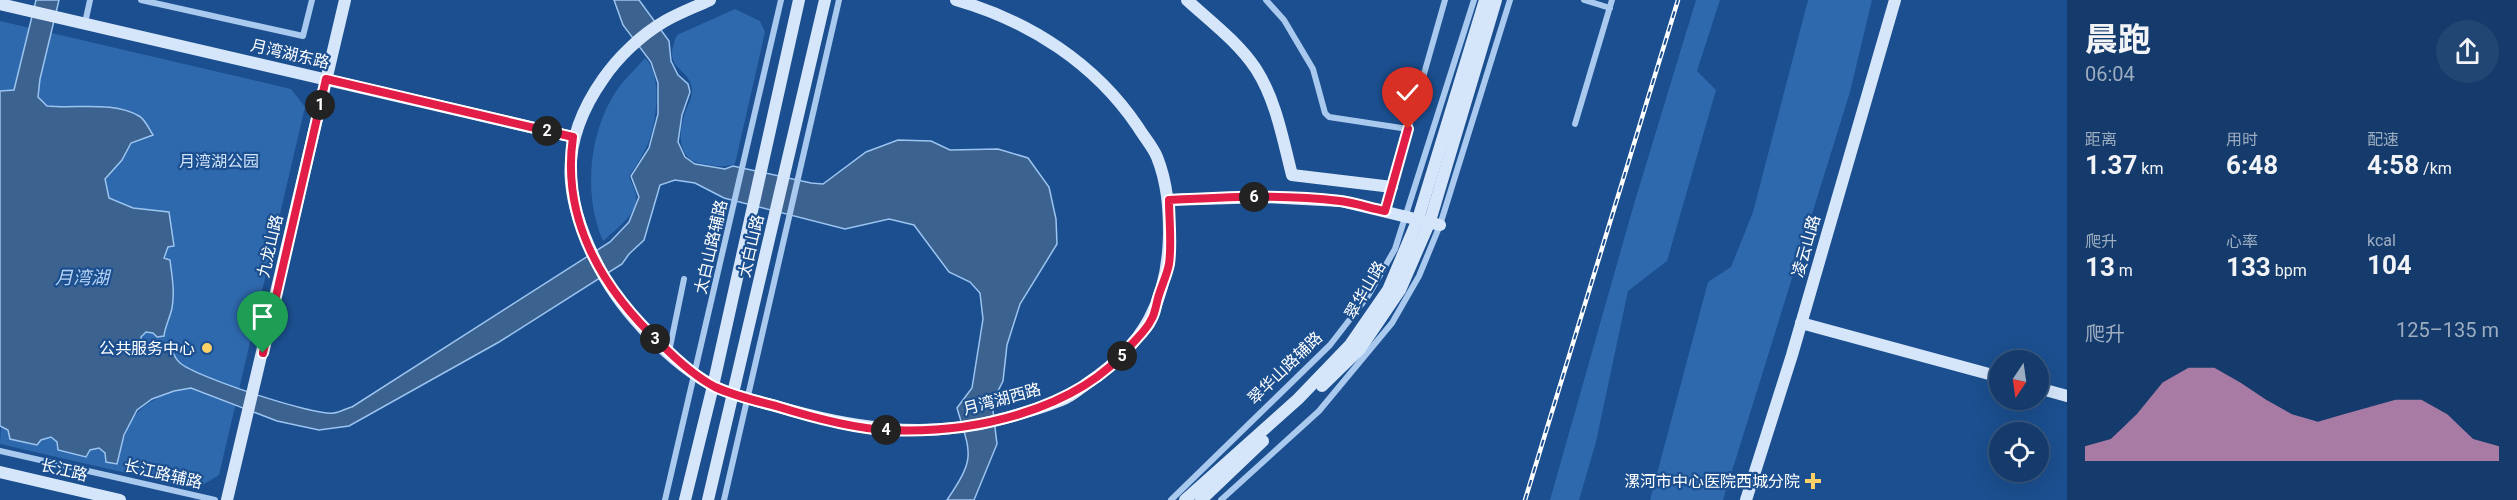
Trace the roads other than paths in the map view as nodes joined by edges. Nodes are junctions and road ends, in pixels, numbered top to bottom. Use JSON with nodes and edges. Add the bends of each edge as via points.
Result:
{"nodes":[{"id":1,"x":90,"y":0,"type":"edge"},
{"id":2,"x":141,"y":0,"type":"edge"},
{"id":3,"x":312,"y":0,"type":"edge"},
{"id":4,"x":345,"y":0,"type":"edge"},
{"id":5,"x":710,"y":0,"type":"edge"},
{"id":6,"x":781,"y":0,"type":"edge"},
{"id":7,"x":799,"y":0,"type":"edge"},
{"id":8,"x":825,"y":0,"type":"edge"},
{"id":9,"x":839,"y":0,"type":"edge"},
{"id":10,"x":956,"y":0,"type":"edge"},
{"id":11,"x":1187,"y":0,"type":"edge"},
{"id":12,"x":1266,"y":0,"type":"edge"},
{"id":13,"x":1445,"y":0,"type":"edge"},
{"id":14,"x":1474,"y":0,"type":"edge"},
{"id":15,"x":1485,"y":0,"type":"edge"},
{"id":16,"x":1496,"y":0,"type":"edge"},
{"id":17,"x":1510,"y":0,"type":"edge"},
{"id":18,"x":1584,"y":0,"type":"edge"},
{"id":19,"x":1612,"y":0,"type":"edge"},
{"id":20,"x":1895,"y":0,"type":"edge"},
{"id":21,"x":0,"y":4,"type":"edge"},
{"id":22,"x":1610,"y":8,"type":"junction"},
{"id":23,"x":85,"y":23,"type":"junction"},
{"id":24,"x":326,"y":79,"type":"junction"},
{"id":25,"x":1575,"y":124,"type":"dead end"},
{"id":26,"x":1408,"y":129,"type":"junction"},
{"id":27,"x":573,"y":137,"type":"junction"},
{"id":28,"x":1392,"y":187,"type":"junction"},
{"id":29,"x":1169,"y":200,"type":"junction"},
{"id":30,"x":1385,"y":211,"type":"junction"},
{"id":31,"x":1424,"y":220,"type":"junction"},
{"id":32,"x":684,"y":279,"type":"dead end"},
{"id":33,"x":1801,"y":323,"type":"junction"},
{"id":34,"x":669,"y":352,"type":"junction"},
{"id":35,"x":696,"y":373,"type":"junction"},
{"id":36,"x":1989,"y":374,"type":"edge"},
{"id":37,"x":713,"y":386,"type":"junction"},
{"id":38,"x":2049,"y":391,"type":"edge"},
{"id":39,"x":734,"y":394,"type":"junction"},
{"id":40,"x":2067,"y":396,"type":"edge"},
{"id":41,"x":747,"y":398,"type":"junction"},
{"id":42,"x":0,"y":450,"type":"edge"},
{"id":43,"x":0,"y":472,"type":"edge"},
{"id":44,"x":120,"y":500,"type":"edge"},
{"id":45,"x":215,"y":500,"type":"edge"},
{"id":46,"x":227,"y":500,"type":"edge"},
{"id":47,"x":665,"y":500,"type":"edge"},
{"id":48,"x":685,"y":500,"type":"edge"},
{"id":49,"x":708,"y":500,"type":"edge"},
{"id":50,"x":724,"y":500,"type":"edge"},
{"id":51,"x":1171,"y":500,"type":"edge"},
{"id":52,"x":1185,"y":500,"type":"edge"},
{"id":53,"x":1201,"y":500,"type":"edge"},
{"id":54,"x":1221,"y":500,"type":"edge"},
{"id":55,"x":1746,"y":500,"type":"edge"}],
"edges":[{"from":1,"to":23,"type":"street"},
{"from":2,"to":3,"type":"street","via":[[303,36]]},
{"from":4,"to":24,"type":"main road","name":"九龙山路"},
{"from":5,"to":27,"type":"main road","via":[[662,23],[630,48],[592,94]]},
{"from":6,"to":35,"type":"street","name":"太白山路辅路"},
{"from":7,"to":37,"type":"main road","name":"太白山路"},
{"from":8,"to":39,"type":"main road","name":"太白山路"},
{"from":9,"to":41,"type":"street"},
{"from":10,"to":29,"type":"main road","name":"月湾湖西路","via":[[987,9],[1039,33],[1103,84],[1156,155]]},
{"from":11,"to":28,"type":"main road","via":[[1256,69],[1276,111],[1292,175]]},
{"from":12,"to":26,"type":"street","via":[[1284,20],[1313,69],[1329,117]]},
{"from":13,"to":26,"type":"street"},
{"from":14,"to":31,"type":"street","name":"翠华山路辅路"},
{"from":15,"to":31,"type":"main road","name":"翠华山路"},
{"from":16,"to":31,"type":"main road","name":"翠华山路"},
{"from":17,"to":31,"type":"street","name":"翠华山路辅路"},
{"from":18,"to":22,"type":"street"},
{"from":19,"to":22,"type":"street"},
{"from":20,"to":33,"type":"main road","name":"凌云山路"},
{"from":21,"to":23,"type":"main road","name":"月湾湖东路"},
{"from":22,"to":25,"type":"street"},
{"from":23,"to":24,"type":"main road","name":"月湾湖东路"},
{"from":24,"to":27,"type":"main road","name":"月湾湖东路"},
{"from":24,"to":46,"type":"main road","name":"九龙山路"},
{"from":26,"to":28,"type":"street"},
{"from":27,"to":34,"type":"main road","via":[[570,160],[575,209],[587,246],[607,283],[636,321]]},
{"from":28,"to":30,"type":"street"},
{"from":29,"to":30,"type":"main road","via":[[1274,197],[1341,201]]},
{"from":29,"to":41,"type":"main road","name":"月湾湖西路","via":[[1169,263],[1151,320],[1115,365],[1066,398],[998,420],[956,428],[885,430],[814,417]]},
{"from":30,"to":31,"type":"main road"},
{"from":31,"to":51,"type":"street","name":"翠华山路辅路","via":[[1395,249],[1368,296],[1329,345]]},
{"from":31,"to":52,"type":"main road","name":"翠华山路","via":[[1388,290],[1350,345],[1298,399]]},
{"from":31,"to":53,"type":"main road","name":"翠华山路","via":[[1401,290],[1359,349]]},
{"from":31,"to":54,"type":"street","name":"翠华山路辅路","via":[[1419,276],[1392,323],[1319,411]]},
{"from":32,"to":34,"type":"street"},
{"from":33,"to":36,"type":"main road"},
{"from":33,"to":55,"type":"main road","name":"凌云山路"},
{"from":34,"to":35,"type":"main road"},
{"from":35,"to":37,"type":"main road"},
{"from":35,"to":47,"type":"street","name":"太白山路辅路"},
{"from":37,"to":39,"type":"main road","name":"月湾湖西路"},
{"from":37,"to":48,"type":"main road","name":"太白山路"},
{"from":38,"to":40,"type":"main road"},
{"from":39,"to":41,"type":"main road","name":"月湾湖西路"},
{"from":39,"to":49,"type":"main road","name":"太白山路"},
{"from":41,"to":50,"type":"street"},
{"from":42,"to":45,"type":"street","name":"长江路辅路"},
{"from":43,"to":44,"type":"main road","name":"长江路"}]}
